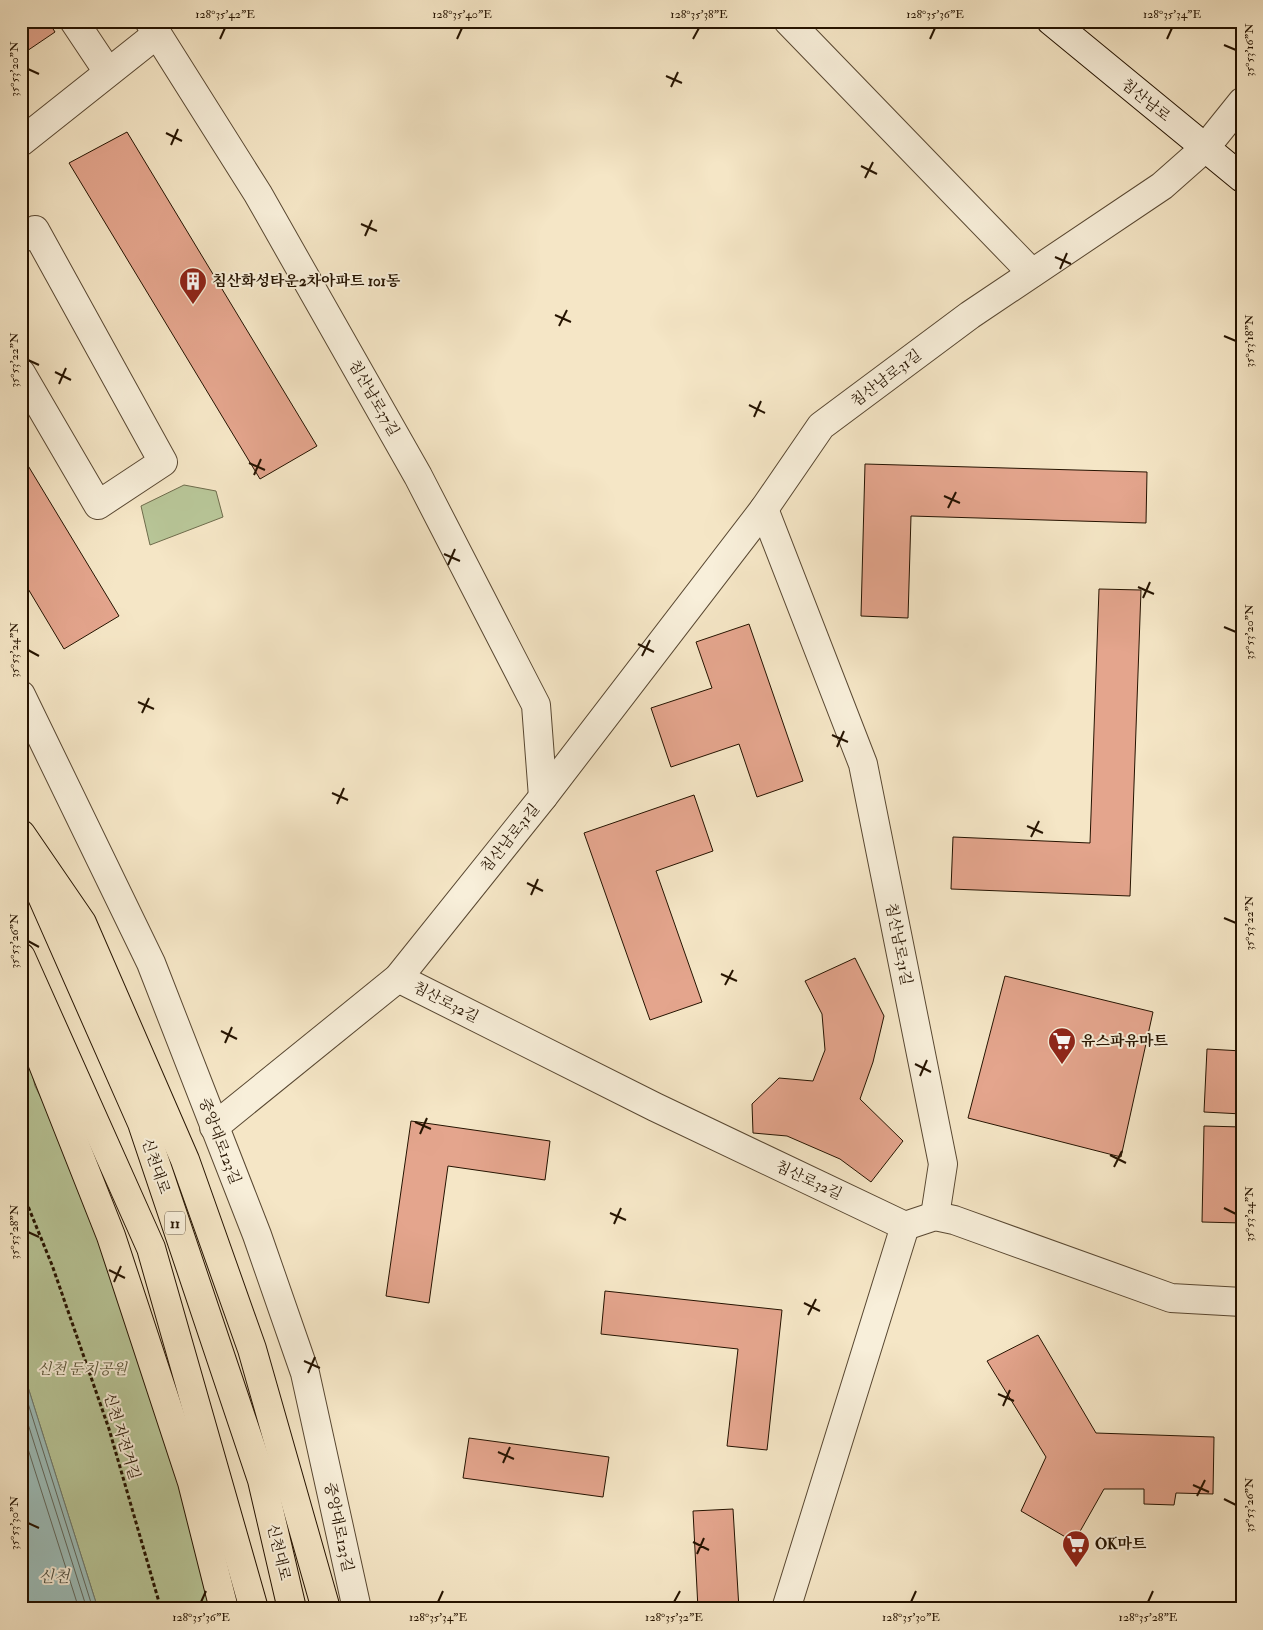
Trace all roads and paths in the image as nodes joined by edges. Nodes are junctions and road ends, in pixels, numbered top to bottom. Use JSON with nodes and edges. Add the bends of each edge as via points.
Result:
{"nodes":[{"id":1,"x":74,"y":21,"type":"edge"},
{"id":2,"x":788,"y":21,"type":"edge"},
{"id":3,"x":1051,"y":21,"type":"edge"},
{"id":4,"x":153,"y":28,"type":"edge"},
{"id":5,"x":108,"y":72,"type":"junction"},
{"id":6,"x":1242,"y":102,"type":"edge"},
{"id":7,"x":21,"y":142,"type":"edge"},
{"id":8,"x":1205,"y":148,"type":"junction"},
{"id":9,"x":1242,"y":178,"type":"edge"},
{"id":10,"x":21,"y":239,"type":"edge"},
{"id":11,"x":1032,"y":273,"type":"junction"},
{"id":12,"x":21,"y":373,"type":"edge"},
{"id":13,"x":764,"y":509,"type":"junction"},
{"id":14,"x":21,"y":696,"type":"edge"},
{"id":15,"x":543,"y":798,"type":"junction"},
{"id":16,"x":21,"y":834,"type":"edge"},
{"id":17,"x":21,"y":850,"type":"edge"},
{"id":18,"x":21,"y":957,"type":"edge"},
{"id":19,"x":398,"y":978,"type":"junction"},
{"id":20,"x":21,"y":1001,"type":"edge"},
{"id":21,"x":214,"y":1127,"type":"junction"},
{"id":22,"x":21,"y":1188,"type":"edge"},
{"id":23,"x":935,"y":1216,"type":"junction"},
{"id":24,"x":904,"y":1226,"type":"junction"},
{"id":25,"x":1242,"y":1302,"type":"edge"},
{"id":26,"x":161,"y":1609,"type":"edge"},
{"id":27,"x":224,"y":1609,"type":"edge"},
{"id":28,"x":254,"y":1609,"type":"edge"},
{"id":29,"x":292,"y":1609,"type":"edge"},
{"id":30,"x":326,"y":1609,"type":"edge"},
{"id":31,"x":357,"y":1609,"type":"edge"},
{"id":32,"x":786,"y":1609,"type":"edge"}],
"edges":[{"from":1,"to":5,"type":"street"},
{"from":2,"to":11,"type":"street"},
{"from":3,"to":8,"type":"street","name":"침산남로"},
{"from":4,"to":5,"type":"street"},
{"from":4,"to":15,"type":"street","name":"침산남로37길","via":[[258,194],[409,459],[536,706]]},
{"from":5,"to":7,"type":"street"},
{"from":6,"to":8,"type":"street","name":"침산남로31길"},
{"from":8,"to":9,"type":"street","name":"침산남로"},
{"from":8,"to":11,"type":"street","name":"침산남로31길","via":[[1162,186]]},
{"from":10,"to":12,"type":"street","via":[[34,230],[164,462],[98,505]]},
{"from":11,"to":13,"type":"street","name":"침산남로31길","via":[[970,315],[822,426]]},
{"from":13,"to":15,"type":"street","name":"침산남로31길"},
{"from":13,"to":23,"type":"street","name":"침산남로31길","via":[[863,764],[943,1164]]},
{"from":14,"to":21,"type":"street","name":"중앙대로123길","via":[[151,964]]},
{"from":15,"to":19,"type":"street","name":"침산남로31길"},
{"from":16,"to":30,"type":"highway","via":[[82,923],[185,1160],[252,1349]]},
{"from":17,"to":29,"type":"highway","name":"신천대로","number":"11","via":[[142,1124],[262,1480]]},
{"from":18,"to":28,"type":"highway","number":"11","via":[[151,1248]]},
{"from":19,"to":21,"type":"street","name":"침산남로31길"},
{"from":19,"to":24,"type":"street","name":"침산로32길","via":[[655,1107]]},
{"from":20,"to":27,"type":"highway","via":[[110,1236],[192,1482]]},
{"from":21,"to":31,"type":"street","name":"중앙대로123길","via":[[257,1235],[305,1373]]},
{"from":22,"to":26,"type":"path","name":"신천 자전거길","via":[[52,1265],[109,1429]]},
{"from":23,"to":24,"type":"street"},
{"from":23,"to":25,"type":"street","via":[[1171,1298]]},
{"from":24,"to":32,"type":"street"}]}
